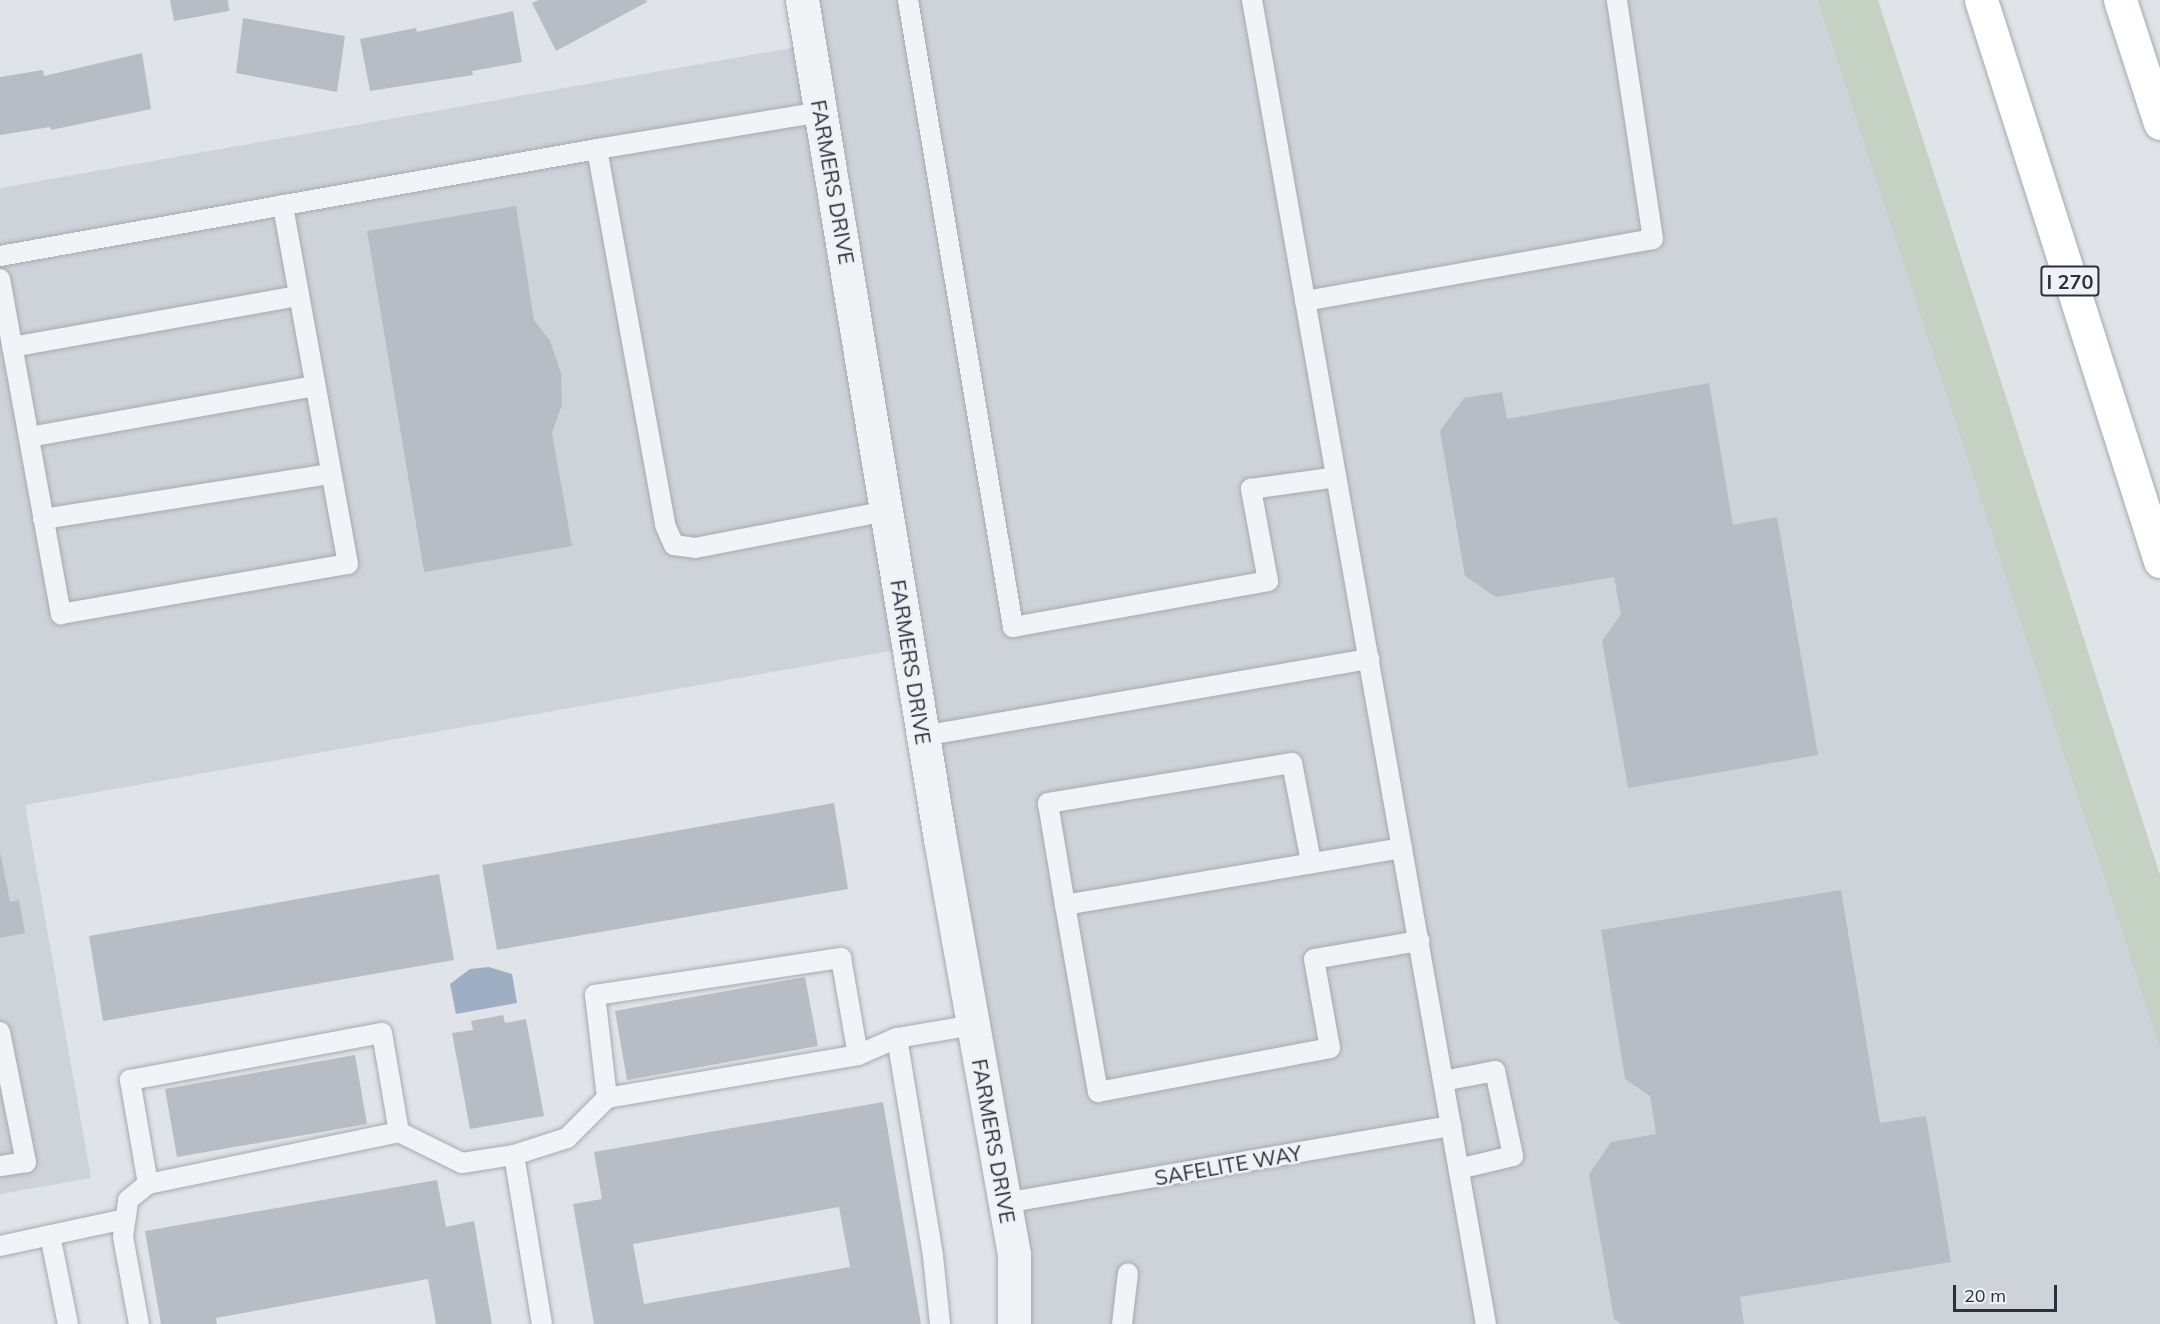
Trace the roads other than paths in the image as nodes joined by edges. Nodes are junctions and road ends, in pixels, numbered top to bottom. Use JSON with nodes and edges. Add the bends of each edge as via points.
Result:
{"nodes":[{"id":1,"x":802,"y":0,"type":"edge"},
{"id":2,"x":908,"y":0,"type":"edge"},
{"id":3,"x":1252,"y":0,"type":"edge"},
{"id":4,"x":1617,"y":0,"type":"edge"},
{"id":5,"x":1981,"y":0,"type":"edge"},
{"id":6,"x":2120,"y":0,"type":"edge"},
{"id":7,"x":821,"y":112,"type":"junction"},
{"id":8,"x":2160,"y":123,"type":"edge"},
{"id":9,"x":597,"y":149,"type":"junction"},
{"id":10,"x":283,"y":205,"type":"junction"},
{"id":11,"x":0,"y":256,"type":"edge"},
{"id":12,"x":0,"y":279,"type":"edge"},
{"id":13,"x":299,"y":296,"type":"junction"},
{"id":14,"x":1305,"y":301,"type":"junction"},
{"id":15,"x":12,"y":347,"type":"junction"},
{"id":16,"x":316,"y":386,"type":"junction"},
{"id":17,"x":29,"y":437,"type":"junction"},
{"id":18,"x":332,"y":474,"type":"junction"},
{"id":19,"x":1336,"y":477,"type":"junction"},
{"id":20,"x":887,"y":511,"type":"junction"},
{"id":21,"x":44,"y":519,"type":"junction"},
{"id":22,"x":2160,"y":561,"type":"edge"},
{"id":23,"x":1369,"y":659,"type":"junction"},
{"id":24,"x":923,"y":736,"type":"junction"},
{"id":25,"x":1402,"y":848,"type":"junction"},
{"id":26,"x":1311,"y":862,"type":"junction"},
{"id":27,"x":1065,"y":905,"type":"junction"},
{"id":28,"x":1419,"y":941,"type":"junction"},
{"id":29,"x":973,"y":1025,"type":"junction"},
{"id":30,"x":0,"y":1032,"type":"edge"},
{"id":31,"x":897,"y":1038,"type":"junction"},
{"id":32,"x":858,"y":1055,"type":"junction"},
{"id":33,"x":1443,"y":1081,"type":"junction"},
{"id":34,"x":607,"y":1098,"type":"junction"},
{"id":35,"x":1451,"y":1126,"type":"junction"},
{"id":36,"x":399,"y":1132,"type":"junction"},
{"id":37,"x":514,"y":1155,"type":"junction"},
{"id":38,"x":0,"y":1166,"type":"edge"},
{"id":39,"x":1459,"y":1169,"type":"junction"},
{"id":40,"x":148,"y":1184,"type":"junction"},
{"id":41,"x":1005,"y":1203,"type":"junction"},
{"id":42,"x":125,"y":1220,"type":"junction"},
{"id":43,"x":50,"y":1235,"type":"junction"},
{"id":44,"x":0,"y":1246,"type":"edge"},
{"id":45,"x":1128,"y":1274,"type":"dead end"},
{"id":46,"x":68,"y":1324,"type":"edge"},
{"id":47,"x":139,"y":1324,"type":"edge"},
{"id":48,"x":542,"y":1324,"type":"edge"},
{"id":49,"x":940,"y":1324,"type":"edge"},
{"id":50,"x":1014,"y":1324,"type":"edge"},
{"id":51,"x":1122,"y":1324,"type":"edge"},
{"id":52,"x":1486,"y":1324,"type":"edge"}],
"edges":[{"from":1,"to":7,"type":"street","name":"FARMERS DRIVE"},
{"from":2,"to":19,"type":"lane","via":[[1013,627],[1268,581],[1251,489]]},
{"from":3,"to":14,"type":"lane"},
{"from":4,"to":14,"type":"lane","via":[[1653,239]]},
{"from":5,"to":22,"type":"highway","number":"I 270"},
{"from":6,"to":8,"type":"highway"},
{"from":7,"to":9,"type":"lane"},
{"from":7,"to":20,"type":"street","name":"FARMERS DRIVE"},
{"from":9,"to":10,"type":"lane"},
{"from":9,"to":20,"type":"lane","via":[[665,525],[674,545],[695,549]]},
{"from":10,"to":11,"type":"lane"},
{"from":10,"to":13,"type":"lane"},
{"from":12,"to":15,"type":"lane"},
{"from":13,"to":15,"type":"lane"},
{"from":13,"to":16,"type":"lane"},
{"from":14,"to":19,"type":"lane"},
{"from":15,"to":17,"type":"lane"},
{"from":16,"to":17,"type":"lane"},
{"from":16,"to":18,"type":"lane"},
{"from":17,"to":21,"type":"lane"},
{"from":18,"to":21,"type":"lane"},
{"from":18,"to":21,"type":"lane","via":[[348,564],[61,614]]},
{"from":19,"to":23,"type":"lane"},
{"from":20,"to":24,"type":"street","name":"FARMERS DRIVE"},
{"from":23,"to":24,"type":"lane"},
{"from":23,"to":25,"type":"lane"},
{"from":24,"to":29,"type":"street","name":"FARMERS DRIVE"},
{"from":25,"to":26,"type":"lane"},
{"from":25,"to":28,"type":"lane"},
{"from":26,"to":27,"type":"lane"},
{"from":26,"to":27,"type":"lane","via":[[1292,763],[1048,803]]},
{"from":27,"to":28,"type":"lane","via":[[1098,1092],[1330,1048],[1314,959]]},
{"from":28,"to":33,"type":"lane"},
{"from":29,"to":31,"type":"lane"},
{"from":29,"to":41,"type":"street","name":"FARMERS DRIVE"},
{"from":30,"to":38,"type":"lane","via":[[26,1162]]},
{"from":31,"to":32,"type":"lane"},
{"from":31,"to":49,"type":"lane","via":[[933,1256]]},
{"from":32,"to":34,"type":"lane"},
{"from":32,"to":34,"type":"lane","via":[[841,958],[595,995]]},
{"from":33,"to":35,"type":"lane"},
{"from":33,"to":39,"type":"lane","via":[[1495,1071],[1513,1156]]},
{"from":34,"to":37,"type":"lane","via":[[567,1138]]},
{"from":35,"to":39,"type":"lane"},
{"from":35,"to":41,"type":"lane","name":"SAFELITE WAY"},
{"from":36,"to":37,"type":"lane","via":[[462,1163]]},
{"from":36,"to":40,"type":"lane"},
{"from":36,"to":40,"type":"lane","via":[[382,1033],[130,1080]]},
{"from":37,"to":48,"type":"lane"},
{"from":39,"to":52,"type":"lane"},
{"from":40,"to":42,"type":"lane","via":[[128,1200]]},
{"from":41,"to":50,"type":"street","name":"FARMERS DRIVE","via":[[1014,1254]]},
{"from":42,"to":43,"type":"lane"},
{"from":42,"to":47,"type":"lane","via":[[123,1237]]},
{"from":43,"to":44,"type":"lane"},
{"from":43,"to":46,"type":"lane"},
{"from":45,"to":51,"type":"lane"}]}
